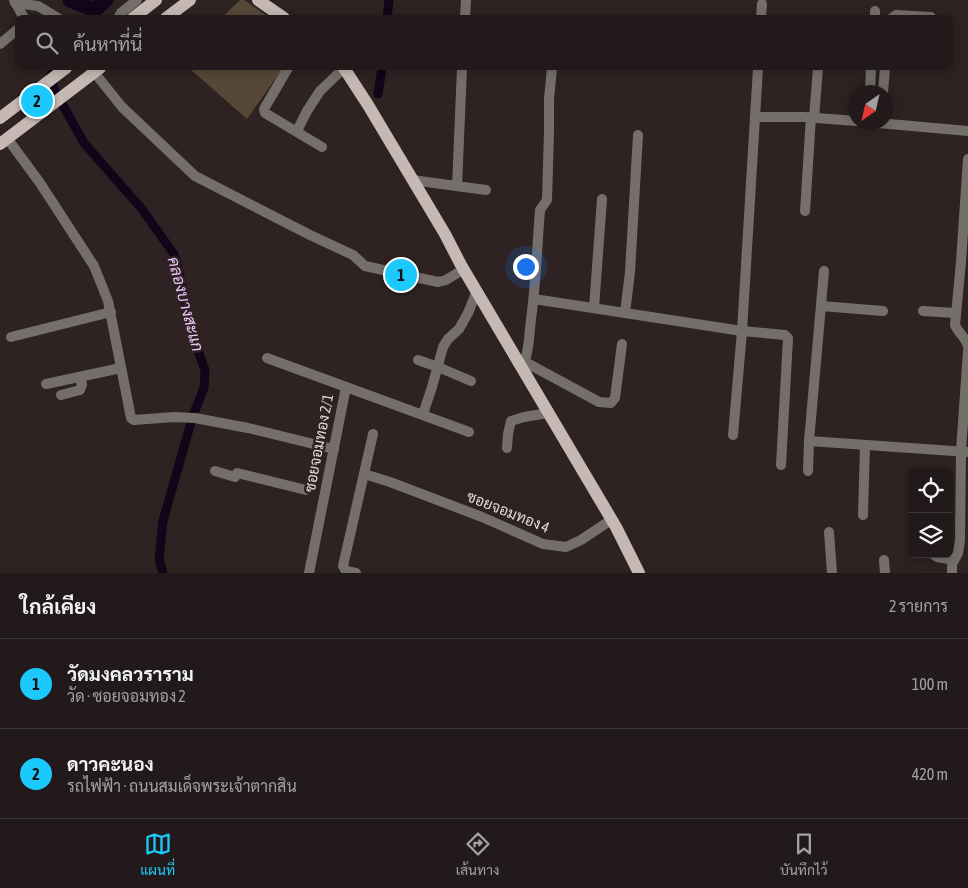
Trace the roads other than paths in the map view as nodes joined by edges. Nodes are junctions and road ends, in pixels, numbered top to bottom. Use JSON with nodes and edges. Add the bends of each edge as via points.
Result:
{"nodes":[{"id":1,"x":137,"y":0,"type":"edge"},
{"id":2,"x":156,"y":0,"type":"edge"},
{"id":3,"x":190,"y":0,"type":"edge"},
{"id":4,"x":258,"y":0,"type":"edge"},
{"id":5,"x":466,"y":0,"type":"edge"},
{"id":6,"x":15,"y":2,"type":"edge"},
{"id":7,"x":269,"y":4,"type":"edge"},
{"id":8,"x":762,"y":4,"type":"dead end"},
{"id":9,"x":22,"y":15,"type":"edge"},
{"id":10,"x":53,"y":15,"type":"edge"},
{"id":11,"x":120,"y":15,"type":"edge"},
{"id":12,"x":137,"y":15,"type":"edge"},
{"id":13,"x":170,"y":15,"type":"edge"},
{"id":14,"x":281,"y":15,"type":"edge"},
{"id":15,"x":465,"y":15,"type":"edge"},
{"id":16,"x":761,"y":15,"type":"edge"},
{"id":17,"x":15,"y":31,"type":"edge"},
{"id":18,"x":0,"y":44,"type":"edge"},
{"id":19,"x":63,"y":70,"type":"edge"},
{"id":20,"x":97,"y":70,"type":"edge"},
{"id":21,"x":287,"y":70,"type":"edge"},
{"id":22,"x":342,"y":70,"type":"edge"},
{"id":23,"x":345,"y":70,"type":"edge"},
{"id":24,"x":462,"y":70,"type":"edge"},
{"id":25,"x":552,"y":70,"type":"edge"},
{"id":26,"x":758,"y":70,"type":"edge"},
{"id":27,"x":818,"y":70,"type":"edge"},
{"id":28,"x":872,"y":70,"type":"edge"},
{"id":29,"x":885,"y":70,"type":"edge"},
{"id":30,"x":871,"y":85,"type":"edge"},
{"id":31,"x":884,"y":85,"type":"edge"},
{"id":32,"x":755,"y":117,"type":"junction"},
{"id":33,"x":813,"y":117,"type":"junction"},
{"id":34,"x":0,"y":118,"type":"edge"},
{"id":35,"x":848,"y":120,"type":"edge"},
{"id":36,"x":893,"y":124,"type":"edge"},
{"id":37,"x":297,"y":131,"type":"junction"},
{"id":38,"x":968,"y":131,"type":"edge"},
{"id":39,"x":638,"y":135,"type":"dead end"},
{"id":40,"x":4,"y":141,"type":"edge"},
{"id":41,"x":322,"y":147,"type":"dead end"},
{"id":42,"x":968,"y":159,"type":"edge"},
{"id":43,"x":412,"y":180,"type":"junction"},
{"id":44,"x":457,"y":186,"type":"junction"},
{"id":45,"x":486,"y":190,"type":"dead end"},
{"id":46,"x":602,"y":199,"type":"dead end"},
{"id":47,"x":805,"y":211,"type":"dead end"},
{"id":48,"x":464,"y":270,"type":"junction"},
{"id":49,"x":824,"y":271,"type":"dead end"},
{"id":50,"x":477,"y":291,"type":"junction"},
{"id":51,"x":534,"y":299,"type":"junction"},
{"id":52,"x":821,"y":306,"type":"junction"},
{"id":53,"x":594,"y":308,"type":"junction"},
{"id":54,"x":883,"y":311,"type":"dead end"},
{"id":55,"x":923,"y":311,"type":"dead end"},
{"id":56,"x":111,"y":312,"type":"junction"},
{"id":57,"x":625,"y":313,"type":"junction"},
{"id":58,"x":955,"y":313,"type":"junction"},
{"id":59,"x":742,"y":331,"type":"junction"},
{"id":60,"x":11,"y":337,"type":"dead end"},
{"id":61,"x":622,"y":344,"type":"dead end"},
{"id":62,"x":968,"y":349,"type":"edge"},
{"id":63,"x":267,"y":358,"type":"dead end"},
{"id":64,"x":418,"y":360,"type":"dead end"},
{"id":65,"x":523,"y":365,"type":"junction"},
{"id":66,"x":438,"y":367,"type":"junction"},
{"id":67,"x":121,"y":368,"type":"junction"},
{"id":68,"x":80,"y":377,"type":"junction"},
{"id":69,"x":471,"y":381,"type":"dead end"},
{"id":70,"x":46,"y":384,"type":"dead end"},
{"id":71,"x":346,"y":387,"type":"junction"},
{"id":72,"x":61,"y":395,"type":"dead end"},
{"id":73,"x":548,"y":413,"type":"junction"},
{"id":74,"x":423,"y":414,"type":"junction"},
{"id":75,"x":470,"y":432,"type":"dead end"},
{"id":76,"x":373,"y":434,"type":"dead end"},
{"id":77,"x":733,"y":435,"type":"dead end"},
{"id":78,"x":809,"y":441,"type":"junction"},
{"id":79,"x":865,"y":445,"type":"junction"},
{"id":80,"x":508,"y":448,"type":"dead end"},
{"id":81,"x":334,"y":449,"type":"junction"},
{"id":82,"x":965,"y":452,"type":"edge"},
{"id":83,"x":781,"y":465,"type":"dead end"},
{"id":84,"x":215,"y":471,"type":"dead end"},
{"id":85,"x":808,"y":471,"type":"dead end"},
{"id":86,"x":364,"y":474,"type":"junction"},
{"id":87,"x":306,"y":490,"type":"dead end"},
{"id":88,"x":863,"y":515,"type":"dead end"},
{"id":89,"x":611,"y":520,"type":"junction"},
{"id":90,"x":829,"y":532,"type":"dead end"},
{"id":91,"x":943,"y":558,"type":"edge"},
{"id":92,"x":884,"y":560,"type":"dead end"},
{"id":93,"x":954,"y":560,"type":"junction"},
{"id":94,"x":309,"y":573,"type":"edge"},
{"id":95,"x":356,"y":573,"type":"edge"},
{"id":96,"x":639,"y":573,"type":"edge"},
{"id":97,"x":832,"y":573,"type":"edge"},
{"id":98,"x":885,"y":573,"type":"edge"},
{"id":99,"x":952,"y":573,"type":"edge"}],
"edges":[{"from":1,"to":11,"type":"street"},
{"from":2,"to":12,"type":"main road"},
{"from":3,"to":13,"type":"main road"},
{"from":4,"to":7,"type":"main road"},
{"from":5,"to":15,"type":"street"},
{"from":6,"to":9,"type":"street"},
{"from":6,"to":10,"type":"street","via":[[38,6]]},
{"from":7,"to":14,"type":"main road"},
{"from":8,"to":16,"type":"street"},
{"from":17,"to":18,"type":"street"},
{"from":19,"to":34,"type":"main road"},
{"from":20,"to":40,"type":"main road"},
{"from":20,"to":48,"type":"street","via":[[122,107],[195,176],[353,255],[365,266],[438,282]]},
{"from":21,"to":37,"type":"street","via":[[264,109],[265,113]]},
{"from":22,"to":37,"type":"street","via":[[320,91]]},
{"from":23,"to":43,"type":"main road"},
{"from":24,"to":44,"type":"street"},
{"from":25,"to":51,"type":"street","via":[[547,200],[540,210]]},
{"from":26,"to":32,"type":"street"},
{"from":27,"to":33,"type":"street"},
{"from":28,"to":30,"type":"street"},
{"from":29,"to":31,"type":"street"},
{"from":32,"to":33,"type":"street"},
{"from":32,"to":59,"type":"street"},
{"from":33,"to":35,"type":"street"},
{"from":33,"to":47,"type":"street"},
{"from":36,"to":38,"type":"street"},
{"from":37,"to":41,"type":"street"},
{"from":39,"to":57,"type":"street"},
{"from":40,"to":56,"type":"street","via":[[40,183],[94,266]]},
{"from":42,"to":58,"type":"street"},
{"from":43,"to":44,"type":"street"},
{"from":43,"to":48,"type":"main road"},
{"from":44,"to":45,"type":"street"},
{"from":46,"to":53,"type":"street"},
{"from":48,"to":50,"type":"main road"},
{"from":49,"to":52,"type":"street"},
{"from":50,"to":65,"type":"main road"},
{"from":50,"to":66,"type":"street","via":[[459,329],[443,347]]},
{"from":51,"to":53,"type":"street"},
{"from":51,"to":65,"type":"street"},
{"from":52,"to":54,"type":"street"},
{"from":52,"to":78,"type":"street"},
{"from":53,"to":57,"type":"street"},
{"from":55,"to":58,"type":"street"},
{"from":56,"to":60,"type":"street"},
{"from":56,"to":67,"type":"street"},
{"from":57,"to":59,"type":"street"},
{"from":58,"to":62,"type":"street","via":[[956,329],[968,344]]},
{"from":59,"to":77,"type":"street"},
{"from":59,"to":83,"type":"street","via":[[785,335],[788,338]]},
{"from":61,"to":65,"type":"street","via":[[615,398],[611,403],[599,402]]},
{"from":62,"to":82,"type":"street"},
{"from":63,"to":71,"type":"street"},
{"from":64,"to":66,"type":"street"},
{"from":65,"to":73,"type":"main road"},
{"from":66,"to":69,"type":"street"},
{"from":66,"to":74,"type":"street"},
{"from":67,"to":68,"type":"street"},
{"from":67,"to":81,"type":"street","via":[[130,415],[134,420],[174,416],[190,418]]},
{"from":68,"to":70,"type":"street"},
{"from":68,"to":72,"type":"street","via":[[80,390]]},
{"from":71,"to":74,"type":"street","name":"ซอยจอมทอง 2/1"},
{"from":71,"to":81,"type":"street","name":"ซอยจอมทอง 2/1"},
{"from":73,"to":80,"type":"street","via":[[511,421]]},
{"from":73,"to":89,"type":"main road"},
{"from":74,"to":75,"type":"street","name":"ซอยจอมทอง 2/1"},
{"from":76,"to":86,"type":"street"},
{"from":78,"to":79,"type":"street"},
{"from":78,"to":85,"type":"street"},
{"from":79,"to":82,"type":"street"},
{"from":79,"to":88,"type":"street"},
{"from":81,"to":94,"type":"street","name":"ซอยจอมทอง 2/1"},
{"from":82,"to":93,"type":"street","via":[[960,540]]},
{"from":84,"to":87,"type":"street"},
{"from":86,"to":89,"type":"street","name":"ซอยจอมทอง 4","via":[[482,517],[543,544],[566,547]]},
{"from":86,"to":95,"type":"street","via":[[343,566],[346,571]]},
{"from":89,"to":96,"type":"main road"},
{"from":90,"to":97,"type":"street"},
{"from":91,"to":93,"type":"street"},
{"from":92,"to":98,"type":"street"},
{"from":93,"to":99,"type":"street"}]}
